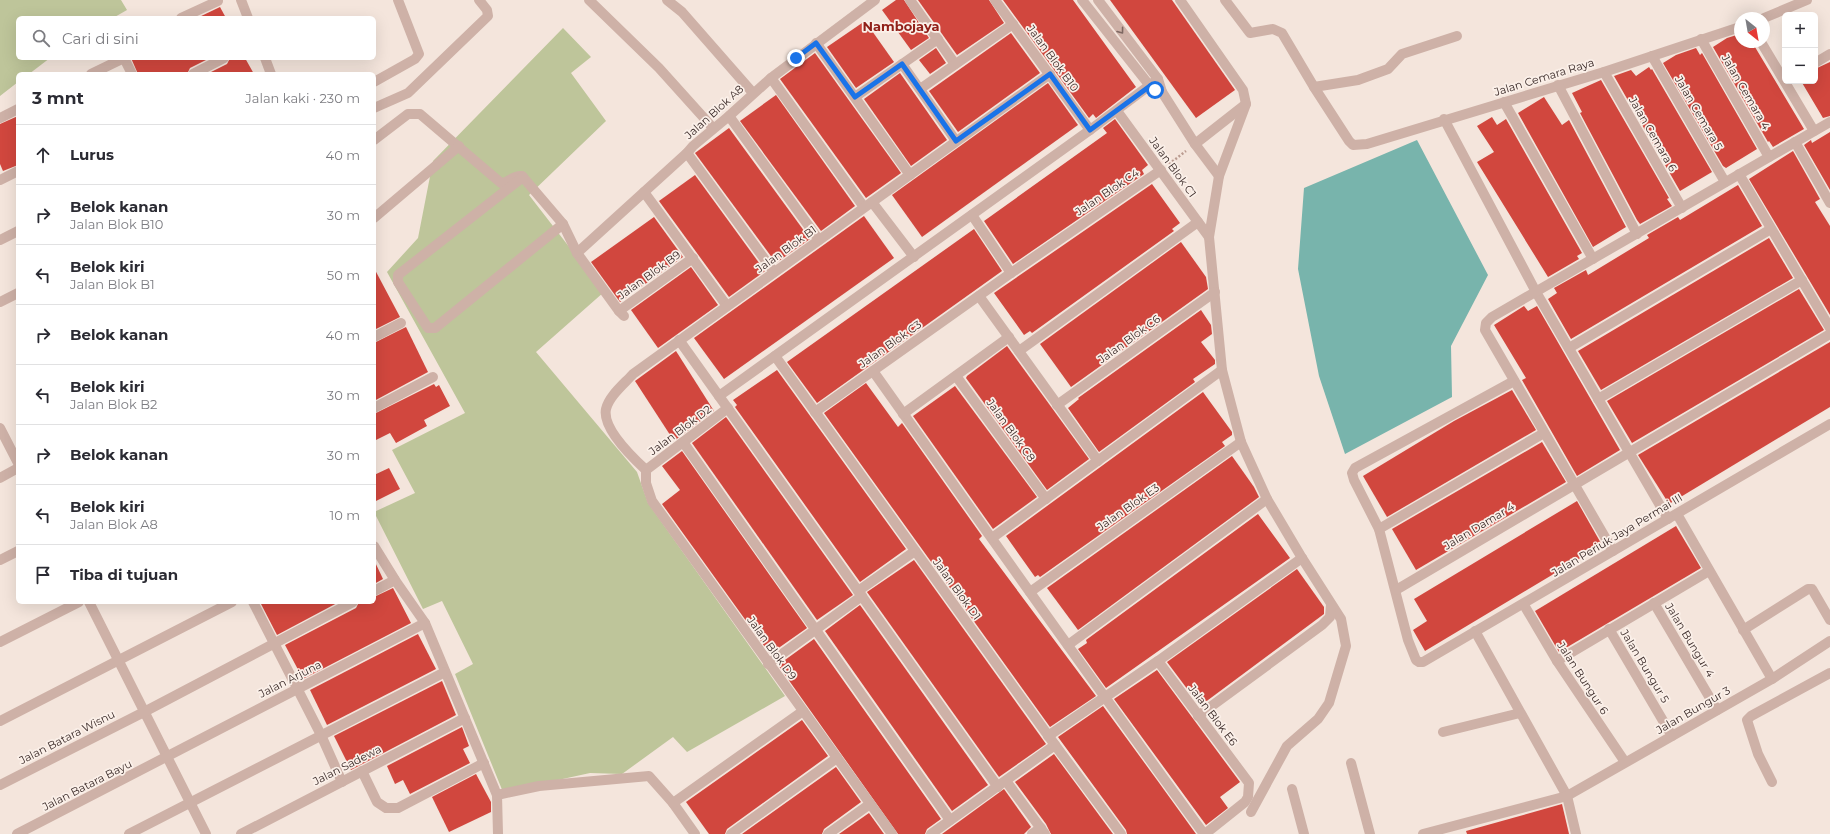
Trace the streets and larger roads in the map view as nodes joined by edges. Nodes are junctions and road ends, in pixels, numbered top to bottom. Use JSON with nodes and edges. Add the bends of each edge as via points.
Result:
{"nodes":[{"id":1,"x":241,"y":0,"type":"edge"},
{"id":2,"x":398,"y":0,"type":"edge"},
{"id":3,"x":479,"y":0,"type":"edge"},
{"id":4,"x":589,"y":0,"type":"edge"},
{"id":5,"x":668,"y":0,"type":"edge"},
{"id":6,"x":876,"y":0,"type":"edge"},
{"id":7,"x":910,"y":0,"type":"edge"},
{"id":8,"x":995,"y":0,"type":"edge"},
{"id":9,"x":1082,"y":0,"type":"edge"},
{"id":10,"x":1098,"y":0,"type":"edge"},
{"id":11,"x":1180,"y":0,"type":"edge"},
{"id":12,"x":1225,"y":0,"type":"edge"},
{"id":13,"x":1807,"y":0,"type":"edge"},
{"id":14,"x":218,"y":1,"type":"edge"},
{"id":15,"x":1770,"y":15,"type":"edge"},
{"id":16,"x":186,"y":16,"type":"edge"},
{"id":17,"x":247,"y":16,"type":"edge"},
{"id":18,"x":1013,"y":24,"type":"junction"},
{"id":19,"x":1734,"y":29,"type":"edge"},
{"id":20,"x":1457,"y":36,"type":"dead end"},
{"id":21,"x":938,"y":39,"type":"junction"},
{"id":22,"x":1702,"y":40,"type":"junction"},
{"id":23,"x":816,"y":43,"type":"junction"},
{"id":24,"x":1765,"y":48,"type":"edge"},
{"id":25,"x":1830,"y":54,"type":"edge"},
{"id":26,"x":1652,"y":56,"type":"junction"},
{"id":27,"x":120,"y":60,"type":"edge"},
{"id":28,"x":125,"y":60,"type":"edge"},
{"id":29,"x":220,"y":60,"type":"edge"},
{"id":30,"x":266,"y":60,"type":"edge"},
{"id":31,"x":1818,"y":62,"type":"edge"},
{"id":32,"x":902,"y":64,"type":"junction"},
{"id":33,"x":955,"y":64,"type":"junction"},
{"id":34,"x":95,"y":72,"type":"edge"},
{"id":35,"x":131,"y":72,"type":"edge"},
{"id":36,"x":197,"y":72,"type":"edge"},
{"id":37,"x":270,"y":72,"type":"edge"},
{"id":38,"x":1604,"y":72,"type":"junction"},
{"id":39,"x":1050,"y":74,"type":"junction"},
{"id":40,"x":1782,"y":75,"type":"edge"},
{"id":41,"x":771,"y":78,"type":"junction"},
{"id":42,"x":1158,"y":79,"type":"junction"},
{"id":43,"x":376,"y":81,"type":"edge"},
{"id":44,"x":1788,"y":84,"type":"edge"},
{"id":45,"x":1558,"y":85,"type":"junction"},
{"id":46,"x":1150,"y":86,"type":"junction"},
{"id":47,"x":1314,"y":87,"type":"junction"},
{"id":48,"x":920,"y":89,"type":"junction"},
{"id":49,"x":1162,"y":92,"type":"junction"},
{"id":50,"x":753,"y":93,"type":"junction"},
{"id":51,"x":855,"y":97,"type":"junction"},
{"id":52,"x":1504,"y":102,"type":"junction"},
{"id":53,"x":1246,"y":104,"type":"junction"},
{"id":54,"x":376,"y":107,"type":"edge"},
{"id":55,"x":16,"y":111,"type":"edge"},
{"id":56,"x":1117,"y":111,"type":"junction"},
{"id":57,"x":730,"y":116,"type":"junction"},
{"id":58,"x":0,"y":118,"type":"edge"},
{"id":59,"x":1444,"y":119,"type":"junction"},
{"id":60,"x":1830,"y":122,"type":"edge"},
{"id":61,"x":713,"y":128,"type":"junction"},
{"id":62,"x":1090,"y":130,"type":"junction"},
{"id":63,"x":1814,"y":131,"type":"junction"},
{"id":64,"x":376,"y":138,"type":"edge"},
{"id":65,"x":956,"y":141,"type":"junction"},
{"id":66,"x":1795,"y":142,"type":"junction"},
{"id":67,"x":1196,"y":144,"type":"junction"},
{"id":68,"x":459,"y":146,"type":"junction"},
{"id":69,"x":687,"y":153,"type":"junction"},
{"id":70,"x":1769,"y":157,"type":"junction"},
{"id":71,"x":1161,"y":170,"type":"junction"},
{"id":72,"x":16,"y":172,"type":"edge"},
{"id":73,"x":1739,"y":174,"type":"junction"},
{"id":74,"x":910,"y":175,"type":"junction"},
{"id":75,"x":1219,"y":176,"type":"junction"},
{"id":76,"x":523,"y":177,"type":"junction"},
{"id":77,"x":0,"y":180,"type":"edge"},
{"id":78,"x":1725,"y":182,"type":"junction"},
{"id":79,"x":644,"y":192,"type":"junction"},
{"id":80,"x":1830,"y":203,"type":"edge"},
{"id":81,"x":868,"y":204,"type":"junction"},
{"id":82,"x":1682,"y":208,"type":"junction"},
{"id":83,"x":972,"y":215,"type":"junction"},
{"id":84,"x":376,"y":216,"type":"edge"},
{"id":85,"x":1198,"y":222,"type":"junction"},
{"id":86,"x":563,"y":224,"type":"junction"},
{"id":87,"x":1772,"y":229,"type":"junction"},
{"id":88,"x":16,"y":232,"type":"edge"},
{"id":89,"x":1637,"y":234,"type":"junction"},
{"id":90,"x":1209,"y":237,"type":"junction"},
{"id":91,"x":0,"y":240,"type":"edge"},
{"id":92,"x":818,"y":240,"type":"junction"},
{"id":93,"x":577,"y":253,"type":"junction"},
{"id":94,"x":914,"y":257,"type":"junction"},
{"id":95,"x":693,"y":258,"type":"junction"},
{"id":96,"x":1593,"y":259,"type":"junction"},
{"id":97,"x":774,"y":272,"type":"junction"},
{"id":98,"x":1011,"y":273,"type":"junction"},
{"id":99,"x":1802,"y":280,"type":"junction"},
{"id":100,"x":1215,"y":292,"type":"junction"},
{"id":101,"x":1536,"y":292,"type":"junction"},
{"id":102,"x":16,"y":294,"type":"edge"},
{"id":103,"x":979,"y":296,"type":"junction"},
{"id":104,"x":0,"y":302,"type":"edge"},
{"id":105,"x":727,"y":306,"type":"junction"},
{"id":106,"x":401,"y":323,"type":"dead end"},
{"id":107,"x":1830,"y":328,"type":"edge"},
{"id":108,"x":1830,"y":334,"type":"edge"},
{"id":109,"x":376,"y":336,"type":"edge"},
{"id":110,"x":1009,"y":337,"type":"junction"},
{"id":111,"x":679,"y":340,"type":"junction"},
{"id":112,"x":1569,"y":348,"type":"junction"},
{"id":113,"x":1019,"y":351,"type":"junction"},
{"id":114,"x":775,"y":356,"type":"junction"},
{"id":115,"x":1222,"y":370,"type":"junction"},
{"id":116,"x":873,"y":371,"type":"junction"},
{"id":117,"x":956,"y":376,"type":"junction"},
{"id":118,"x":434,"y":377,"type":"dead end"},
{"id":119,"x":1514,"y":381,"type":"junction"},
{"id":120,"x":719,"y":396,"type":"junction"},
{"id":121,"x":1598,"y":399,"type":"junction"},
{"id":122,"x":1058,"y":405,"type":"junction"},
{"id":123,"x":376,"y":407,"type":"edge"},
{"id":124,"x":728,"y":408,"type":"junction"},
{"id":125,"x":816,"y":412,"type":"junction"},
{"id":126,"x":903,"y":414,"type":"junction"},
{"id":127,"x":1830,"y":424,"type":"edge"},
{"id":128,"x":0,"y":428,"type":"edge"},
{"id":129,"x":1544,"y":433,"type":"junction"},
{"id":130,"x":683,"y":442,"type":"junction"},
{"id":131,"x":1241,"y":442,"type":"junction"},
{"id":132,"x":1629,"y":452,"type":"junction"},
{"id":133,"x":16,"y":459,"type":"edge"},
{"id":134,"x":1098,"y":461,"type":"junction"},
{"id":135,"x":16,"y":469,"type":"edge"},
{"id":136,"x":646,"y":470,"type":"junction"},
{"id":137,"x":0,"y":478,"type":"edge"},
{"id":138,"x":1574,"y":484,"type":"junction"},
{"id":139,"x":1046,"y":499,"type":"junction"},
{"id":140,"x":1267,"y":499,"type":"junction"},
{"id":141,"x":1672,"y":516,"type":"junction"},
{"id":142,"x":1380,"y":529,"type":"junction"},
{"id":143,"x":992,"y":538,"type":"junction"},
{"id":144,"x":376,"y":549,"type":"edge"},
{"id":145,"x":16,"y":551,"type":"edge"},
{"id":146,"x":915,"y":551,"type":"junction"},
{"id":147,"x":1613,"y":551,"type":"junction"},
{"id":148,"x":1302,"y":558,"type":"junction"},
{"id":149,"x":0,"y":560,"type":"edge"},
{"id":150,"x":1709,"y":571,"type":"junction"},
{"id":151,"x":395,"y":580,"type":"junction"},
{"id":152,"x":376,"y":590,"type":"edge"},
{"id":153,"x":1396,"y":590,"type":"junction"},
{"id":154,"x":1030,"y":592,"type":"junction"},
{"id":155,"x":860,"y":594,"type":"junction"},
{"id":156,"x":1654,"y":603,"type":"junction"},
{"id":157,"x":75,"y":604,"type":"edge"},
{"id":158,"x":90,"y":604,"type":"edge"},
{"id":159,"x":228,"y":604,"type":"edge"},
{"id":160,"x":254,"y":604,"type":"edge"},
{"id":161,"x":349,"y":604,"type":"edge"},
{"id":162,"x":1331,"y":605,"type":"junction"},
{"id":163,"x":1524,"y":605,"type":"junction"},
{"id":164,"x":1830,"y":620,"type":"edge"},
{"id":165,"x":425,"y":623,"type":"junction"},
{"id":166,"x":1609,"y":629,"type":"junction"},
{"id":167,"x":816,"y":630,"type":"junction"},
{"id":168,"x":1742,"y":630,"type":"junction"},
{"id":169,"x":1475,"y":631,"type":"junction"},
{"id":170,"x":1830,"y":641,"type":"edge"},
{"id":171,"x":0,"y":642,"type":"edge"},
{"id":172,"x":275,"y":643,"type":"junction"},
{"id":173,"x":1068,"y":645,"type":"junction"},
{"id":174,"x":118,"y":660,"type":"junction"},
{"id":175,"x":1158,"y":661,"type":"junction"},
{"id":176,"x":1557,"y":661,"type":"junction"},
{"id":177,"x":768,"y":664,"type":"junction"},
{"id":178,"x":446,"y":672,"type":"junction"},
{"id":179,"x":1830,"y":673,"type":"edge"},
{"id":180,"x":1772,"y":679,"type":"junction"},
{"id":181,"x":297,"y":689,"type":"junction"},
{"id":182,"x":1105,"y":698,"type":"junction"},
{"id":183,"x":1717,"y":710,"type":"junction"},
{"id":184,"x":803,"y":711,"type":"junction"},
{"id":185,"x":144,"y":712,"type":"junction"},
{"id":186,"x":1520,"y":713,"type":"junction"},
{"id":187,"x":1198,"y":716,"type":"junction"},
{"id":188,"x":465,"y":718,"type":"junction"},
{"id":189,"x":0,"y":721,"type":"edge"},
{"id":190,"x":1443,"y":732,"type":"dead end"},
{"id":191,"x":321,"y":735,"type":"junction"},
{"id":192,"x":1048,"y":736,"type":"junction"},
{"id":193,"x":1672,"y":736,"type":"junction"},
{"id":194,"x":1055,"y":745,"type":"junction"},
{"id":195,"x":167,"y":757,"type":"junction"},
{"id":196,"x":837,"y":758,"type":"junction"},
{"id":197,"x":1625,"y":762,"type":"junction"},
{"id":198,"x":484,"y":763,"type":"junction"},
{"id":199,"x":1350,"y":763,"type":"dead end"},
{"id":200,"x":362,"y":771,"type":"junction"},
{"id":201,"x":342,"y":782,"type":"junction"},
{"id":202,"x":1772,"y":782,"type":"dead end"},
{"id":203,"x":1002,"y":784,"type":"junction"},
{"id":204,"x":0,"y":785,"type":"edge"},
{"id":205,"x":1292,"y":789,"type":"dead end"},
{"id":206,"x":497,"y":796,"type":"junction"},
{"id":207,"x":1567,"y":796,"type":"junction"},
{"id":208,"x":190,"y":803,"type":"junction"},
{"id":209,"x":673,"y":803,"type":"junction"},
{"id":210,"x":870,"y":804,"type":"junction"},
{"id":211,"x":1251,"y":812,"type":"dead end"},
{"id":212,"x":950,"y":820,"type":"junction"},
{"id":213,"x":1039,"y":832,"type":"edge"},
{"id":214,"x":17,"y":834,"type":"edge"},
{"id":215,"x":129,"y":834,"type":"edge"},
{"id":216,"x":206,"y":834,"type":"edge"},
{"id":217,"x":241,"y":834,"type":"edge"},
{"id":218,"x":498,"y":834,"type":"edge"},
{"id":219,"x":695,"y":834,"type":"edge"},
{"id":220,"x":730,"y":834,"type":"edge"},
{"id":221,"x":828,"y":834,"type":"edge"},
{"id":222,"x":892,"y":834,"type":"edge"},
{"id":223,"x":931,"y":834,"type":"edge"},
{"id":224,"x":1121,"y":834,"type":"edge"},
{"id":225,"x":1205,"y":834,"type":"edge"},
{"id":226,"x":1304,"y":834,"type":"edge"},
{"id":227,"x":1370,"y":834,"type":"edge"},
{"id":228,"x":1423,"y":834,"type":"edge"},
{"id":229,"x":1576,"y":834,"type":"edge"}],
"edges":[{"from":1,"to":17,"type":"street"},
{"from":2,"to":43,"type":"street","via":[[419,54],[415,59]]},
{"from":3,"to":54,"type":"street","via":[[487,10],[488,16],[408,93]]},
{"from":4,"to":61,"type":"street","via":[[659,68]]},
{"from":5,"to":50,"type":"street","via":[[682,12]]},
{"from":6,"to":23,"type":"street","name":"Jalan Blok A8"},
{"from":7,"to":21,"type":"street"},
{"from":8,"to":18,"type":"street","name":"Jalan Blok B10"},
{"from":9,"to":46,"type":"street"},
{"from":10,"to":42,"type":"street","one_way":true},
{"from":11,"to":53,"type":"street","via":[[1243,90]]},
{"from":12,"to":47,"type":"street","via":[[1245,29],[1250,32],[1273,29],[1282,33]]},
{"from":13,"to":15,"type":"street"},
{"from":14,"to":16,"type":"street"},
{"from":18,"to":33,"type":"street"},
{"from":18,"to":39,"type":"street","name":"Jalan Blok B10"},
{"from":19,"to":22,"type":"street","name":"Jalan Cemara Raya"},
{"from":20,"to":47,"type":"street","via":[[1402,54],[1388,69],[1358,80]]},
{"from":21,"to":32,"type":"street"},
{"from":21,"to":33,"type":"street"},
{"from":22,"to":26,"type":"street","name":"Jalan Cemara Raya"},
{"from":22,"to":70,"type":"street","name":"Jalan Cemara 4"},
{"from":23,"to":41,"type":"street","name":"Jalan Blok A8"},
{"from":23,"to":51,"type":"street"},
{"from":24,"to":40,"type":"street"},
{"from":25,"to":31,"type":"street"},
{"from":26,"to":38,"type":"street","name":"Jalan Cemara Raya"},
{"from":26,"to":78,"type":"street","name":"Jalan Cemara 5"},
{"from":27,"to":34,"type":"street"},
{"from":28,"to":35,"type":"street"},
{"from":29,"to":36,"type":"street"},
{"from":30,"to":37,"type":"street"},
{"from":32,"to":48,"type":"street"},
{"from":32,"to":51,"type":"street"},
{"from":33,"to":48,"type":"street"},
{"from":38,"to":45,"type":"street","name":"Jalan Cemara Raya"},
{"from":38,"to":82,"type":"street","name":"Jalan Cemara 6"},
{"from":39,"to":62,"type":"street","name":"Jalan Blok B10"},
{"from":39,"to":65,"type":"street","name":"Jalan Blok B1"},
{"from":41,"to":50,"type":"street","name":"Jalan Blok A8"},
{"from":41,"to":81,"type":"street"},
{"from":42,"to":46,"type":"street"},
{"from":42,"to":49,"type":"street"},
{"from":44,"to":63,"type":"street"},
{"from":45,"to":52,"type":"street","name":"Jalan Cemara Raya"},
{"from":45,"to":89,"type":"street"},
{"from":46,"to":49,"type":"street"},
{"from":46,"to":56,"type":"street"},
{"from":47,"to":59,"type":"street","name":"Jalan Cemara Raya","via":[[1353,145],[1366,144]]},
{"from":48,"to":65,"type":"street"},
{"from":49,"to":67,"type":"street"},
{"from":50,"to":57,"type":"street","name":"Jalan Blok A8"},
{"from":51,"to":74,"type":"street"},
{"from":52,"to":59,"type":"street","name":"Jalan Cemara Raya"},
{"from":52,"to":96,"type":"street"},
{"from":53,"to":67,"type":"street"},
{"from":53,"to":75,"type":"street"},
{"from":55,"to":58,"type":"street"},
{"from":56,"to":62,"type":"street"},
{"from":56,"to":71,"type":"street","name":"Jalan Blok C1"},
{"from":57,"to":61,"type":"street","name":"Jalan Blok A8"},
{"from":57,"to":92,"type":"street"},
{"from":59,"to":101,"type":"street"},
{"from":60,"to":63,"type":"street"},
{"from":61,"to":69,"type":"street","name":"Jalan Blok A8"},
{"from":62,"to":83,"type":"street"},
{"from":63,"to":66,"type":"street"},
{"from":64,"to":68,"type":"street","via":[[408,114],[414,113],[420,114]]},
{"from":65,"to":74,"type":"street","name":"Jalan Blok B1"},
{"from":66,"to":70,"type":"street"},
{"from":66,"to":80,"type":"street"},
{"from":67,"to":75,"type":"street"},
{"from":68,"to":76,"type":"street","via":[[501,183],[517,176]]},
{"from":68,"to":84,"type":"street"},
{"from":69,"to":79,"type":"street","name":"Jalan Blok A8"},
{"from":69,"to":97,"type":"street"},
{"from":70,"to":73,"type":"street"},
{"from":71,"to":85,"type":"street","name":"Jalan Blok C1"},
{"from":71,"to":98,"type":"street","name":"Jalan Blok C4"},
{"from":72,"to":77,"type":"street"},
{"from":73,"to":78,"type":"street"},
{"from":73,"to":87,"type":"street"},
{"from":74,"to":81,"type":"street","name":"Jalan Blok B1"},
{"from":75,"to":90,"type":"street"},
{"from":76,"to":86,"type":"street"},
{"from":76,"to":86,"type":"street","via":[[398,275],[398,282],[428,328],[436,328]]},
{"from":78,"to":82,"type":"street"},
{"from":79,"to":93,"type":"street","name":"Jalan Blok A8"},
{"from":79,"to":95,"type":"street"},
{"from":81,"to":92,"type":"street","name":"Jalan Blok B1"},
{"from":81,"to":94,"type":"street"},
{"from":82,"to":89,"type":"street"},
{"from":83,"to":94,"type":"street"},
{"from":83,"to":98,"type":"street"},
{"from":85,"to":90,"type":"street","name":"Jalan Blok C1"},
{"from":85,"to":113,"type":"street"},
{"from":86,"to":93,"type":"street"},
{"from":87,"to":99,"type":"street"},
{"from":87,"to":112,"type":"street"},
{"from":88,"to":91,"type":"street"},
{"from":89,"to":96,"type":"street"},
{"from":90,"to":100,"type":"street"},
{"from":92,"to":97,"type":"street","name":"Jalan Blok B1"},
{"from":93,"to":95,"type":"street","name":"Jalan Blok B9","via":[[622,313]]},
{"from":94,"to":114,"type":"street"},
{"from":95,"to":105,"type":"street"},
{"from":96,"to":101,"type":"street"},
{"from":97,"to":105,"type":"street","name":"Jalan Blok B1"},
{"from":98,"to":103,"type":"street","name":"Jalan Blok C4"},
{"from":99,"to":107,"type":"street"},
{"from":99,"to":121,"type":"street"},
{"from":100,"to":115,"type":"street"},
{"from":100,"to":122,"type":"street","name":"Jalan Blok C6"},
{"from":101,"to":112,"type":"street"},
{"from":101,"to":119,"type":"street","via":[[1492,318],[1485,326]]},
{"from":102,"to":104,"type":"street"},
{"from":103,"to":110,"type":"street"},
{"from":103,"to":116,"type":"street","name":"Jalan Blok C3"},
{"from":105,"to":111,"type":"street","name":"Jalan Blok B1"},
{"from":106,"to":109,"type":"street"},
{"from":108,"to":132,"type":"street","name":"Jalan Damar 4"},
{"from":110,"to":113,"type":"street"},
{"from":110,"to":117,"type":"street"},
{"from":111,"to":120,"type":"street"},
{"from":111,"to":136,"type":"street","name":"Jalan Blok B1","via":[[633,374],[612,397],[606,410],[607,422],[618,439]]},
{"from":112,"to":121,"type":"street"},
{"from":113,"to":122,"type":"street"},
{"from":114,"to":120,"type":"street"},
{"from":114,"to":125,"type":"street","name":"Jalan Blok D1"},
{"from":115,"to":131,"type":"street"},
{"from":115,"to":134,"type":"street"},
{"from":116,"to":125,"type":"street","name":"Jalan Blok C3"},
{"from":116,"to":126,"type":"street"},
{"from":117,"to":126,"type":"street"},
{"from":117,"to":139,"type":"street","name":"Jalan Blok C8"},
{"from":118,"to":123,"type":"street"},
{"from":119,"to":129,"type":"street"},
{"from":119,"to":142,"type":"street","via":[[1355,468],[1352,473],[1354,480]]},
{"from":120,"to":124,"type":"street"},
{"from":121,"to":132,"type":"street"},
{"from":122,"to":134,"type":"street"},
{"from":124,"to":130,"type":"street","name":"Jalan Blok D2"},
{"from":124,"to":155,"type":"street"},
{"from":125,"to":146,"type":"street","name":"Jalan Blok D1"},
{"from":126,"to":143,"type":"street"},
{"from":127,"to":141,"type":"street","name":"Jalan Periuk Jaya Permai III"},
{"from":128,"to":133,"type":"street"},
{"from":129,"to":138,"type":"street"},
{"from":129,"to":142,"type":"street"},
{"from":130,"to":136,"type":"street","name":"Jalan Blok D2"},
{"from":130,"to":167,"type":"street"},
{"from":131,"to":140,"type":"street"},
{"from":131,"to":154,"type":"street","name":"Jalan Blok E3"},
{"from":132,"to":138,"type":"street","name":"Jalan Damar 4"},
{"from":132,"to":141,"type":"street"},
{"from":134,"to":139,"type":"street"},
{"from":135,"to":137,"type":"street"},
{"from":136,"to":177,"type":"street","name":"Jalan Blok D9","via":[[646,483],[652,501]]},
{"from":138,"to":147,"type":"street"},
{"from":138,"to":153,"type":"street","name":"Jalan Damar 4"},
{"from":139,"to":143,"type":"street"},
{"from":140,"to":148,"type":"street"},
{"from":140,"to":173,"type":"street"},
{"from":141,"to":147,"type":"street","name":"Jalan Periuk Jaya Permai III"},
{"from":141,"to":150,"type":"street"},
{"from":142,"to":153,"type":"street"},
{"from":143,"to":154,"type":"street"},
{"from":144,"to":151,"type":"street"},
{"from":145,"to":149,"type":"street"},
{"from":146,"to":155,"type":"street"},
{"from":146,"to":192,"type":"street","name":"Jalan Blok D1"},
{"from":147,"to":163,"type":"street","name":"Jalan Periuk Jaya Permai III"},
{"from":148,"to":162,"type":"street"},
{"from":148,"to":175,"type":"street"},
{"from":150,"to":156,"type":"street"},
{"from":150,"to":168,"type":"street"},
{"from":151,"to":152,"type":"street"},
{"from":151,"to":165,"type":"street"},
{"from":153,"to":169,"type":"street","name":"Jalan Periuk Jaya Permai III","via":[[1408,640],[1419,662]]},
{"from":154,"to":173,"type":"street"},
{"from":155,"to":167,"type":"street"},
{"from":155,"to":203,"type":"street"},
{"from":156,"to":166,"type":"street"},
{"from":156,"to":183,"type":"street","name":"Jalan Bungur 4"},
{"from":157,"to":171,"type":"street"},
{"from":158,"to":174,"type":"street"},
{"from":159,"to":174,"type":"street"},
{"from":160,"to":172,"type":"street"},
{"from":161,"to":172,"type":"street","name":"Jalan Batara Wisnu"},
{"from":162,"to":187,"type":"street","via":[[1330,617],[1322,625]]},
{"from":162,"to":211,"type":"street","via":[[1341,619],[1346,646],[1329,703],[1318,719],[1287,746]]},
{"from":163,"to":169,"type":"street","name":"Jalan Periuk Jaya Permai III"},
{"from":163,"to":176,"type":"street","name":"Jalan Bungur 6"},
{"from":164,"to":168,"type":"street","via":[[1812,589],[1808,589]]},
{"from":165,"to":178,"type":"street"},
{"from":165,"to":181,"type":"street","name":"Jalan Arjuna"},
{"from":166,"to":176,"type":"street"},
{"from":166,"to":193,"type":"street","name":"Jalan Bungur 5"},
{"from":167,"to":177,"type":"street"},
{"from":167,"to":212,"type":"street"},
{"from":168,"to":180,"type":"street"},
{"from":169,"to":186,"type":"street"},
{"from":170,"to":180,"type":"street","name":"Jalan Bungur 3"},
{"from":172,"to":181,"type":"street"},
{"from":172,"to":185,"type":"street","name":"Jalan Batara Wisnu"},
{"from":173,"to":182,"type":"street"},
{"from":174,"to":185,"type":"street"},
{"from":174,"to":189,"type":"street"},
{"from":175,"to":182,"type":"street"},
{"from":175,"to":187,"type":"street","name":"Jalan Blok E6"},
{"from":176,"to":197,"type":"street","name":"Jalan Bungur 6"},
{"from":177,"to":184,"type":"street","name":"Jalan Blok D9"},
{"from":178,"to":188,"type":"street"},
{"from":178,"to":191,"type":"street"},
{"from":179,"to":202,"type":"street","via":[[1747,720],[1758,754]]},
{"from":180,"to":183,"type":"street","name":"Jalan Bungur 3"},
{"from":181,"to":191,"type":"street"},
{"from":181,"to":195,"type":"street","name":"Jalan Arjuna"},
{"from":182,"to":192,"type":"street"},
{"from":182,"to":225,"type":"street"},
{"from":183,"to":193,"type":"street","name":"Jalan Bungur 3"},
{"from":184,"to":196,"type":"street","name":"Jalan Blok D9"},
{"from":184,"to":209,"type":"street"},
{"from":185,"to":195,"type":"street"},
{"from":185,"to":204,"type":"street","name":"Jalan Batara Wisnu"},
{"from":186,"to":190,"type":"street"},
{"from":186,"to":207,"type":"street"},
{"from":187,"to":225,"type":"street","name":"Jalan Blok E6","via":[[1249,783],[1245,802]]},
{"from":188,"to":198,"type":"street"},
{"from":188,"to":200,"type":"street","name":"Jalan Sadewa"},
{"from":191,"to":201,"type":"street"},
{"from":191,"to":208,"type":"street"},
{"from":192,"to":194,"type":"street","name":"Jalan Blok D1"},
{"from":193,"to":197,"type":"street","name":"Jalan Bungur 3"},
{"from":194,"to":203,"type":"street"},
{"from":194,"to":224,"type":"street","name":"Jalan Blok D1"},
{"from":195,"to":208,"type":"street"},
{"from":195,"to":214,"type":"street","name":"Jalan Batara Bayu"},
{"from":196,"to":210,"type":"street","name":"Jalan Blok D9"},
{"from":196,"to":220,"type":"street"},
{"from":197,"to":207,"type":"street","name":"Jalan Bungur 3"},
{"from":198,"to":200,"type":"street","via":[[398,808],[386,808],[376,802]]},
{"from":198,"to":206,"type":"street"},
{"from":199,"to":227,"type":"street"},
{"from":200,"to":201,"type":"street","name":"Jalan Sadewa"},
{"from":201,"to":217,"type":"street","name":"Jalan Sadewa"},
{"from":203,"to":212,"type":"street"},
{"from":203,"to":213,"type":"street"},
{"from":205,"to":226,"type":"street"},
{"from":206,"to":209,"type":"street","via":[[539,786],[649,776]]},
{"from":206,"to":218,"type":"street"},
{"from":207,"to":228,"type":"street","name":"Jalan Bungur 3"},
{"from":207,"to":229,"type":"street"},
{"from":208,"to":215,"type":"street"},
{"from":208,"to":216,"type":"street"},
{"from":209,"to":219,"type":"street"},
{"from":210,"to":221,"type":"street"},
{"from":210,"to":222,"type":"street","name":"Jalan Blok D9"},
{"from":212,"to":223,"type":"street"}]}
